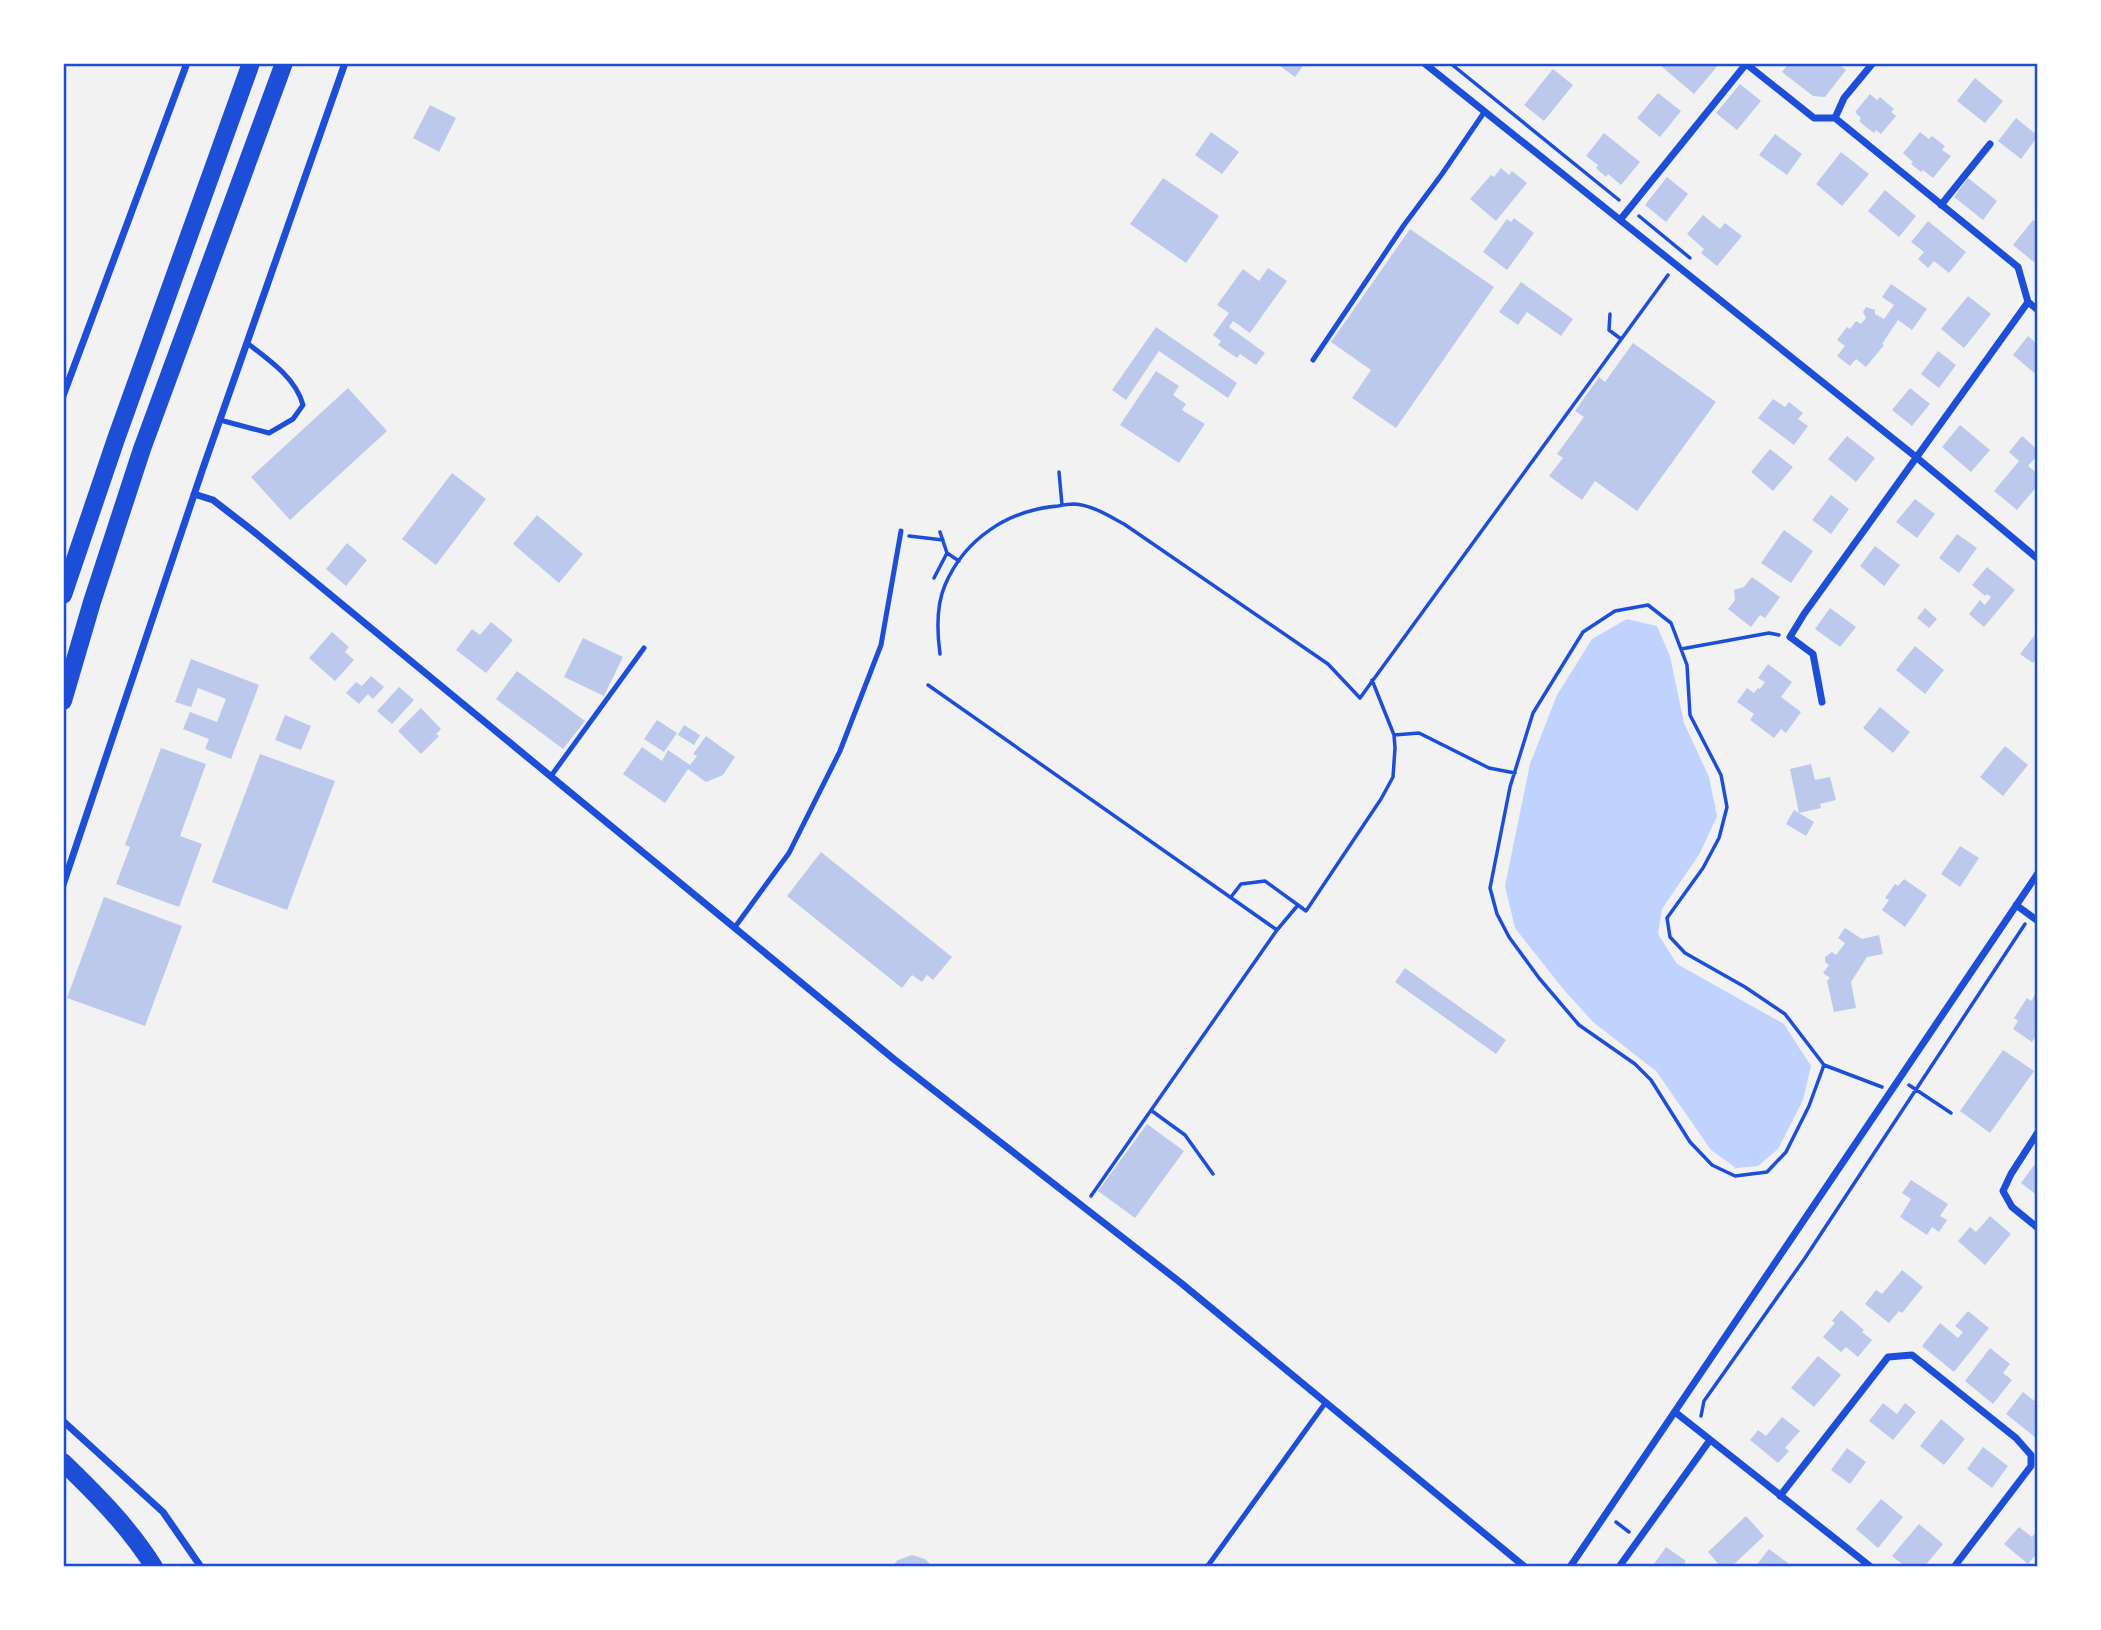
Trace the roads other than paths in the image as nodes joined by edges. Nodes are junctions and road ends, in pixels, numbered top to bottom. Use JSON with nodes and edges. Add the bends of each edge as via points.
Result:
{"nodes":[{"id":1,"x":187,"y":63,"type":"edge"},
{"id":2,"x":251,"y":63,"type":"edge"},
{"id":3,"x":1424,"y":63,"type":"edge"},
{"id":4,"x":1872,"y":63,"type":"edge"},
{"id":5,"x":283,"y":64,"type":"edge"},
{"id":6,"x":343,"y":64,"type":"edge"},
{"id":7,"x":1746,"y":64,"type":"edge"},
{"id":8,"x":1485,"y":111,"type":"junction"},
{"id":9,"x":1835,"y":118,"type":"junction"},
{"id":10,"x":1990,"y":144,"type":"dead end"},
{"id":11,"x":1941,"y":205,"type":"junction"},
{"id":12,"x":1620,"y":220,"type":"junction"},
{"id":13,"x":2028,"y":302,"type":"junction"},
{"id":14,"x":2038,"y":310,"type":"edge"},
{"id":15,"x":247,"y":343,"type":"junction"},
{"id":16,"x":1313,"y":360,"type":"dead end"},
{"id":17,"x":63,"y":396,"type":"edge"},
{"id":18,"x":220,"y":420,"type":"junction"},
{"id":19,"x":1916,"y":457,"type":"junction"},
{"id":20,"x":194,"y":494,"type":"junction"},
{"id":21,"x":901,"y":533,"type":"road end"},
{"id":22,"x":2038,"y":559,"type":"edge"},
{"id":23,"x":63,"y":595,"type":"edge"},
{"id":24,"x":644,"y":648,"type":"dead end"},
{"id":25,"x":63,"y":701,"type":"edge"},
{"id":26,"x":1822,"y":702,"type":"dead end"},
{"id":27,"x":551,"y":776,"type":"junction"},
{"id":28,"x":2038,"y":873,"type":"edge"},
{"id":29,"x":63,"y":885,"type":"edge"},
{"id":30,"x":2016,"y":905,"type":"junction"},
{"id":31,"x":2038,"y":921,"type":"edge"},
{"id":32,"x":735,"y":927,"type":"junction"},
{"id":33,"x":2038,"y":1132,"type":"edge"},
{"id":34,"x":2038,"y":1228,"type":"edge"},
{"id":35,"x":1326,"y":1402,"type":"junction"},
{"id":36,"x":1675,"y":1412,"type":"junction"},
{"id":37,"x":63,"y":1421,"type":"edge"},
{"id":38,"x":1710,"y":1440,"type":"junction"},
{"id":39,"x":63,"y":1462,"type":"edge"},
{"id":40,"x":1780,"y":1496,"type":"junction"},
{"id":41,"x":154,"y":1567,"type":"edge"},
{"id":42,"x":201,"y":1567,"type":"edge"},
{"id":43,"x":1208,"y":1567,"type":"edge"},
{"id":44,"x":1525,"y":1567,"type":"edge"},
{"id":45,"x":1570,"y":1567,"type":"edge"},
{"id":46,"x":1620,"y":1567,"type":"edge"},
{"id":47,"x":1871,"y":1567,"type":"edge"},
{"id":48,"x":1954,"y":1567,"type":"edge"}],
"edges":[{"from":1,"to":17,"type":"street"},
{"from":2,"to":23,"type":"highway"},
{"from":3,"to":8,"type":"street"},
{"from":4,"to":9,"type":"street","via":[[1844,98]]},
{"from":5,"to":25,"type":"highway","via":[[142,449]]},
{"from":6,"to":15,"type":"street"},
{"from":7,"to":9,"type":"street","via":[[1814,118]]},
{"from":7,"to":12,"type":"street"},
{"from":8,"to":12,"type":"street"},
{"from":8,"to":16,"type":"lane"},
{"from":9,"to":11,"type":"street"},
{"from":10,"to":11,"type":"street"},
{"from":11,"to":13,"type":"street","via":[[2018,267]]},
{"from":12,"to":19,"type":"street"},
{"from":13,"to":14,"type":"street"},
{"from":13,"to":19,"type":"street"},
{"from":15,"to":18,"type":"street"},
{"from":15,"to":18,"type":"lane","via":[[299,391],[303,405],[293,419],[269,433]]},
{"from":18,"to":20,"type":"street"},
{"from":19,"to":22,"type":"street"},
{"from":19,"to":26,"type":"street","via":[[1790,637],[1813,654]]},
{"from":20,"to":27,"type":"street","via":[[213,500],[253,531]]},
{"from":20,"to":29,"type":"street"},
{"from":21,"to":32,"type":"lane","via":[[881,645],[840,751],[789,853]]},
{"from":24,"to":27,"type":"lane"},
{"from":27,"to":32,"type":"street"},
{"from":28,"to":30,"type":"street"},
{"from":30,"to":31,"type":"street"},
{"from":30,"to":36,"type":"street"},
{"from":32,"to":35,"type":"street"},
{"from":33,"to":34,"type":"street","via":[[2003,1191],[2012,1207]]},
{"from":35,"to":43,"type":"lane"},
{"from":35,"to":44,"type":"street"},
{"from":36,"to":38,"type":"street"},
{"from":36,"to":45,"type":"street"},
{"from":37,"to":42,"type":"street","via":[[163,1512]]},
{"from":38,"to":40,"type":"street"},
{"from":38,"to":46,"type":"street"},
{"from":39,"to":41,"type":"highway","via":[[105,1503]]},
{"from":40,"to":47,"type":"street"},
{"from":40,"to":48,"type":"street","via":[[1888,1357],[1912,1355],[2031,1455],[2031,1466]]}]}
